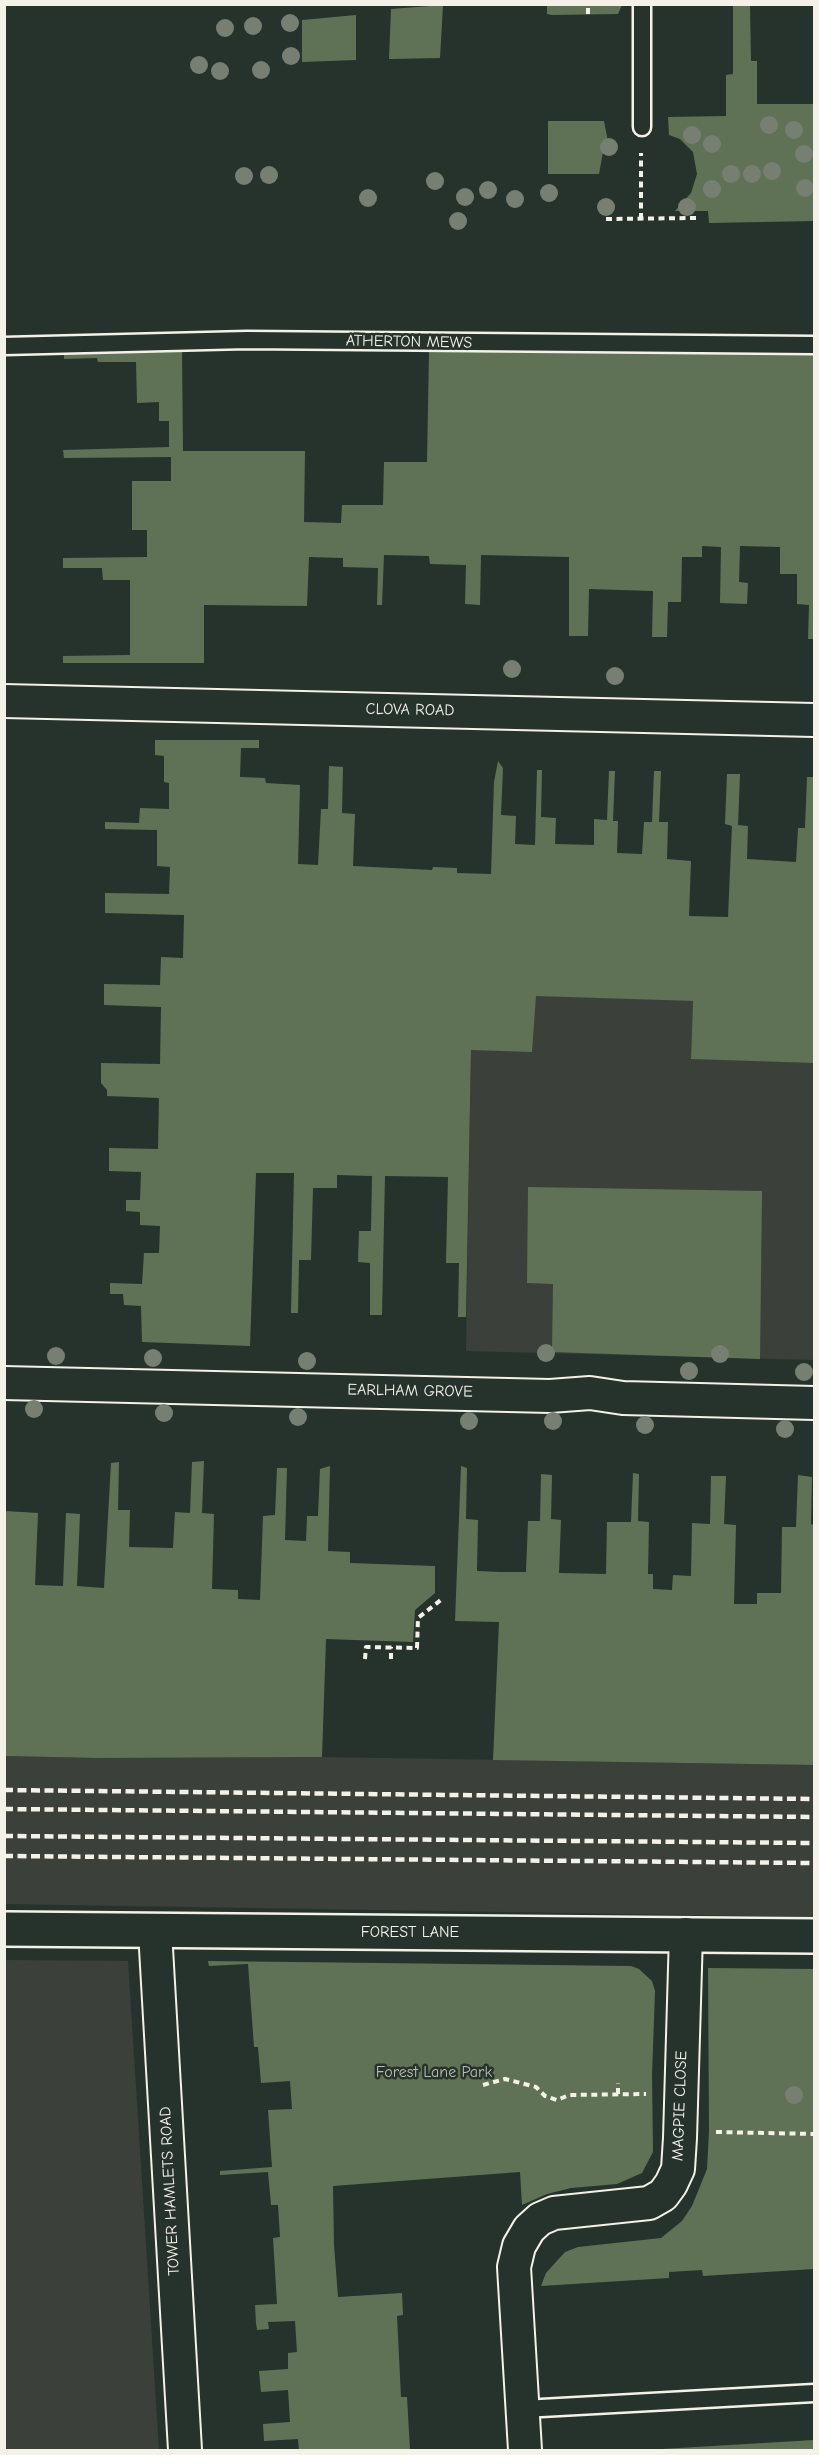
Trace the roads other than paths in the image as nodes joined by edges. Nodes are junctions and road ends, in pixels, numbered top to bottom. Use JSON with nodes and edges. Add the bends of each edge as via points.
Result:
{"nodes":[{"id":1,"x":642,"y":4,"type":"edge"},
{"id":2,"x":642,"y":127,"type":"road end"},
{"id":3,"x":4,"y":345,"type":"edge"},
{"id":4,"x":814,"y":345,"type":"edge"},
{"id":5,"x":4,"y":701,"type":"edge"},
{"id":6,"x":814,"y":720,"type":"edge"},
{"id":7,"x":4,"y":1383,"type":"edge"},
{"id":8,"x":814,"y":1403,"type":"edge"},
{"id":9,"x":4,"y":1929,"type":"edge"},
{"id":10,"x":155,"y":1931,"type":"junction"},
{"id":11,"x":686,"y":1934,"type":"junction"},
{"id":12,"x":814,"y":1936,"type":"edge"},
{"id":13,"x":814,"y":2393,"type":"edge"},
{"id":14,"x":523,"y":2409,"type":"junction"},
{"id":15,"x":185,"y":2451,"type":"edge"},
{"id":16,"x":525,"y":2451,"type":"edge"}],
"edges":[{"from":1,"to":2,"type":"lane"},
{"from":3,"to":4,"type":"lane","name":"ATHERTON MEWS","via":[[247,340],[407,346]]},
{"from":5,"to":6,"type":"street","name":"CLOVA ROAD"},
{"from":7,"to":8,"type":"street","name":"EARLHAM GROVE","via":[[550,1396],[590,1393],[623,1398]]},
{"from":9,"to":10,"type":"street","name":"FOREST LANE"},
{"from":10,"to":11,"type":"street","name":"FOREST LANE"},
{"from":10,"to":15,"type":"street","name":"TOWER HAMLETS ROAD"},
{"from":11,"to":12,"type":"street","name":"FOREST LANE"},
{"from":11,"to":14,"type":"street","name":"MAGPIE CLOSE","via":[[678,2169],[663,2195],[649,2203],[554,2213],[529,2229],[519,2246],[514,2267]]},
{"from":13,"to":14,"type":"lane"},
{"from":14,"to":16,"type":"street","name":"MAGPIE CLOSE"}]}
